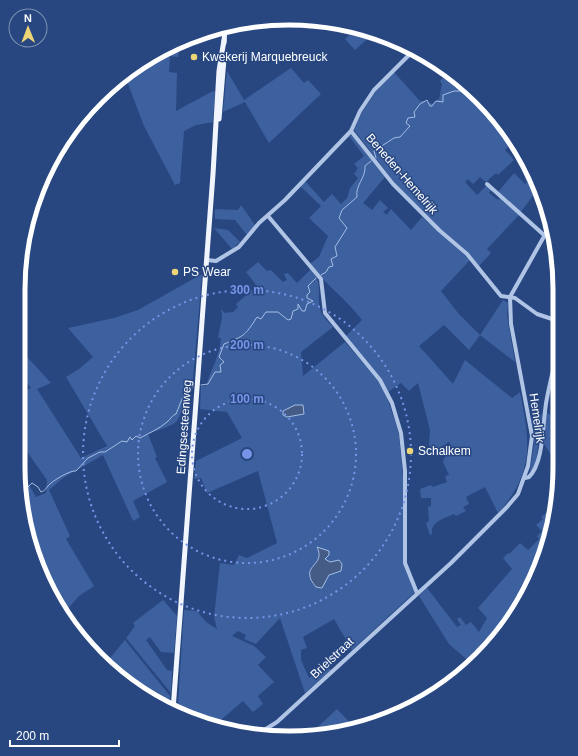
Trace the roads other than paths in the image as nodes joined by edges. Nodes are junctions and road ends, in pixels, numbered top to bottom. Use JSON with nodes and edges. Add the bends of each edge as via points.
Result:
{"nodes":[{"id":1,"x":224,"y":33,"type":"edge"},
{"id":2,"x":410,"y":54,"type":"edge"},
{"id":3,"x":351,"y":131,"type":"junction"},
{"id":4,"x":487,"y":184,"type":"dead end"},
{"id":5,"x":268,"y":216,"type":"junction"},
{"id":6,"x":547,"y":231,"type":"edge"},
{"id":7,"x":544,"y":235,"type":"junction"},
{"id":8,"x":207,"y":260,"type":"junction"},
{"id":9,"x":510,"y":297,"type":"junction"},
{"id":10,"x":553,"y":319,"type":"edge"},
{"id":11,"x":553,"y":371,"type":"edge"},
{"id":12,"x":525,"y":478,"type":"junction"},
{"id":13,"x":417,"y":593,"type":"junction"},
{"id":14,"x":173,"y":705,"type":"edge"},
{"id":15,"x":265,"y":730,"type":"edge"}],
"edges":[{"from":1,"to":8,"type":"main road","name":"Edingsesteenweg","via":[[219,71]]},
{"from":2,"to":3,"type":"street","via":[[374,90]]},
{"from":3,"to":5,"type":"street","name":"Beneden-Hemelrijk"},
{"from":3,"to":9,"type":"street","name":"Beneden-Hemelrijk","via":[[393,184],[467,254],[501,296]]},
{"from":4,"to":7,"type":"street"},
{"from":5,"to":8,"type":"street","name":"Beneden-Hemelrijk","via":[[239,247],[216,261]]},
{"from":5,"to":13,"type":"street","via":[[321,280],[324,314],[380,380],[392,403],[401,433],[405,563]]},
{"from":6,"to":7,"type":"street"},
{"from":7,"to":9,"type":"street"},
{"from":8,"to":14,"type":"main road","name":"Edingsesteenweg"},
{"from":9,"to":10,"type":"street","name":"Beneden-Hemelrijk","via":[[537,314]]},
{"from":9,"to":12,"type":"street","name":"Hemelrijk","via":[[511,324],[532,436]]},
{"from":11,"to":12,"type":"street","via":[[538,460],[532,474]]},
{"from":12,"to":13,"type":"street","name":"Hemelrijk","via":[[518,494],[507,507]]},
{"from":13,"to":15,"type":"street","name":"Brielstraat","via":[[277,722]]}]}
